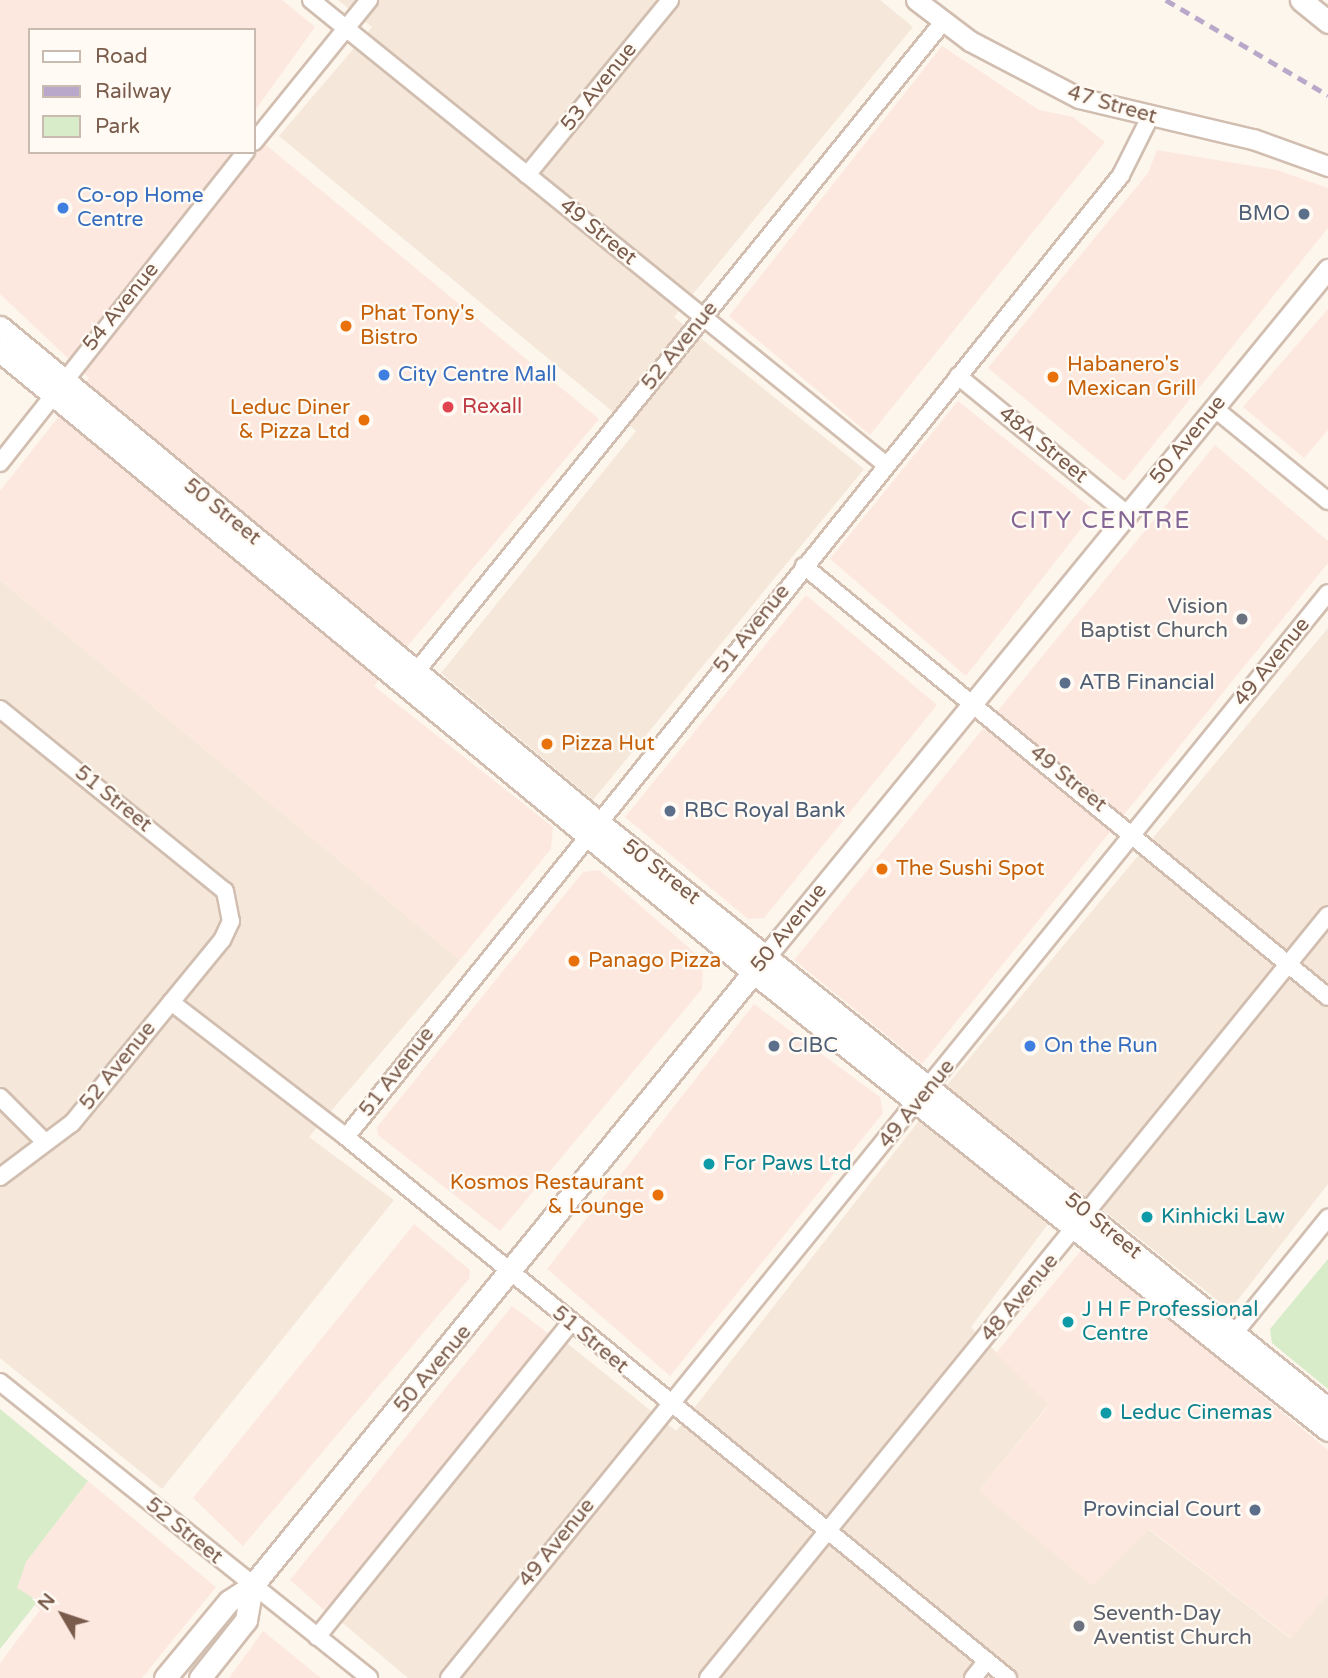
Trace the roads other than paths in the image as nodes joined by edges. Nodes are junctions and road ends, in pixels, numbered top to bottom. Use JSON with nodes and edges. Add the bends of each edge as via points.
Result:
{"nodes":[{"id":1,"x":311,"y":0,"type":"edge"},
{"id":2,"x":369,"y":0,"type":"edge"},
{"id":3,"x":670,"y":0,"type":"edge"},
{"id":4,"x":916,"y":0,"type":"edge"},
{"id":5,"x":1301,"y":0,"type":"edge"},
{"id":6,"x":943,"y":22,"type":"junction"},
{"id":7,"x":1328,"y":22,"type":"edge"},
{"id":8,"x":346,"y":28,"type":"junction"},
{"id":9,"x":1150,"y":117,"type":"junction"},
{"id":10,"x":256,"y":140,"type":"edge"},
{"id":11,"x":244,"y":154,"type":"edge"},
{"id":12,"x":1328,"y":166,"type":"edge"},
{"id":13,"x":527,"y":174,"type":"junction"},
{"id":14,"x":1328,"y":270,"type":"edge"},
{"id":15,"x":704,"y":317,"type":"junction"},
{"id":16,"x":0,"y":327,"type":"edge"},
{"id":17,"x":0,"y":351,"type":"edge"},
{"id":18,"x":958,"y":376,"type":"junction"},
{"id":19,"x":58,"y":388,"type":"junction"},
{"id":20,"x":1213,"y":408,"type":"junction"},
{"id":21,"x":0,"y":463,"type":"edge"},
{"id":22,"x":886,"y":464,"type":"junction"},
{"id":23,"x":1328,"y":501,"type":"edge"},
{"id":24,"x":1127,"y":514,"type":"junction"},
{"id":25,"x":804,"y":566,"type":"junction"},
{"id":26,"x":1328,"y":593,"type":"edge"},
{"id":27,"x":412,"y":677,"type":"junction"},
{"id":28,"x":973,"y":702,"type":"junction"},
{"id":29,"x":0,"y":709,"type":"edge"},
{"id":30,"x":592,"y":827,"type":"junction"},
{"id":31,"x":1135,"y":833,"type":"junction"},
{"id":32,"x":1328,"y":915,"type":"edge"},
{"id":33,"x":222,"y":940,"type":"joint"},
{"id":34,"x":760,"y":964,"type":"junction"},
{"id":35,"x":1288,"y":965,"type":"junction"},
{"id":36,"x":1328,"y":997,"type":"edge"},
{"id":37,"x":171,"y":1002,"type":"junction"},
{"id":38,"x":926,"y":1094,"type":"junction"},
{"id":39,"x":0,"y":1097,"type":"edge"},
{"id":40,"x":346,"y":1137,"type":"junction"},
{"id":41,"x":44,"y":1141,"type":"junction"},
{"id":42,"x":0,"y":1177,"type":"edge"},
{"id":43,"x":1328,"y":1218,"type":"edge"},
{"id":44,"x":1084,"y":1222,"type":"junction"},
{"id":45,"x":510,"y":1274,"type":"junction"},
{"id":46,"x":570,"y":1323,"type":"junction"},
{"id":47,"x":1229,"y":1339,"type":"junction"},
{"id":48,"x":0,"y":1382,"type":"edge"},
{"id":49,"x":669,"y":1405,"type":"junction"},
{"id":50,"x":1328,"y":1409,"type":"edge"},
{"id":51,"x":1328,"y":1430,"type":"edge"},
{"id":52,"x":827,"y":1531,"type":"junction"},
{"id":53,"x":253,"y":1586,"type":"junction"},
{"id":54,"x":317,"y":1637,"type":"junction"},
{"id":55,"x":987,"y":1661,"type":"junction"},
{"id":56,"x":165,"y":1678,"type":"edge"},
{"id":57,"x":200,"y":1678,"type":"edge"},
{"id":58,"x":369,"y":1678,"type":"edge"},
{"id":59,"x":449,"y":1678,"type":"edge"},
{"id":60,"x":708,"y":1678,"type":"edge"},
{"id":61,"x":973,"y":1678,"type":"edge"},
{"id":62,"x":1008,"y":1678,"type":"edge"}],
"edges":[{"from":1,"to":8,"type":"street","name":"49 Street"},
{"from":2,"to":8,"type":"street"},
{"from":3,"to":13,"type":"street","name":"53 Avenue"},
{"from":4,"to":6,"type":"street","name":"47 Street"},
{"from":5,"to":7,"type":"main road"},
{"from":6,"to":9,"type":"street","name":"47 Street","via":[[1079,98]]},
{"from":6,"to":15,"type":"street","name":"52 Avenue"},
{"from":8,"to":10,"type":"street"},
{"from":8,"to":13,"type":"street","name":"49 Street"},
{"from":9,"to":12,"type":"street","name":"47 Street","via":[[1253,139]]},
{"from":9,"to":18,"type":"street","name":"51 Avenue","via":[[1121,175]]},
{"from":11,"to":19,"type":"street","name":"54 Avenue"},
{"from":13,"to":15,"type":"street","name":"49 Street"},
{"from":14,"to":20,"type":"street","name":"50 Avenue"},
{"from":15,"to":22,"type":"street","name":"49 Street"},
{"from":15,"to":27,"type":"street","name":"52 Avenue"},
{"from":16,"to":19,"type":"main road","name":"50 Street"},
{"from":17,"to":19,"type":"main road","name":"50 Street"},
{"from":18,"to":22,"type":"street","name":"51 Avenue"},
{"from":18,"to":24,"type":"street","name":"48A Street"},
{"from":19,"to":21,"type":"street","name":"54 Avenue"},
{"from":19,"to":27,"type":"main road","name":"50 Street"},
{"from":20,"to":23,"type":"street"},
{"from":20,"to":24,"type":"street","name":"50 Avenue"},
{"from":22,"to":25,"type":"street","name":"51 Avenue"},
{"from":24,"to":28,"type":"street","name":"50 Avenue"},
{"from":25,"to":28,"type":"street","name":"49 Street"},
{"from":25,"to":30,"type":"street","name":"51 Avenue"},
{"from":26,"to":31,"type":"street","name":"49 Avenue"},
{"from":27,"to":30,"type":"main road","name":"50 Street"},
{"from":28,"to":31,"type":"street","name":"49 Street"},
{"from":28,"to":34,"type":"street","name":"50 Avenue"},
{"from":29,"to":33,"type":"street","name":"51 Street","via":[[225,891],[231,920]]},
{"from":30,"to":34,"type":"main road","name":"50 Street"},
{"from":30,"to":40,"type":"street","name":"51 Avenue"},
{"from":31,"to":35,"type":"street","name":"49 Street"},
{"from":31,"to":38,"type":"street","name":"49 Avenue"},
{"from":32,"to":35,"type":"street","name":"48 Avenue"},
{"from":33,"to":37,"type":"street","name":"52 Avenue"},
{"from":34,"to":38,"type":"main road","name":"50 Street"},
{"from":34,"to":45,"type":"main road","name":"50 Avenue"},
{"from":35,"to":36,"type":"street","name":"49 Street"},
{"from":35,"to":44,"type":"street","name":"48 Avenue"},
{"from":37,"to":40,"type":"street","name":"51 Street"},
{"from":37,"to":41,"type":"street","name":"52 Avenue","via":[[72,1123]]},
{"from":38,"to":44,"type":"main road","name":"50 Street"},
{"from":38,"to":49,"type":"street","name":"49 Avenue"},
{"from":39,"to":41,"type":"street"},
{"from":40,"to":45,"type":"street","name":"51 Street"},
{"from":41,"to":42,"type":"street","name":"52 Avenue"},
{"from":43,"to":47,"type":"street"},
{"from":44,"to":47,"type":"main road","name":"50 Street"},
{"from":44,"to":52,"type":"street","name":"48 Avenue"},
{"from":45,"to":46,"type":"street","name":"51 Street"},
{"from":45,"to":53,"type":"main road","name":"50 Avenue"},
{"from":46,"to":49,"type":"street","name":"51 Street"},
{"from":46,"to":54,"type":"street"},
{"from":47,"to":50,"type":"main road","name":"50 Street"},
{"from":47,"to":51,"type":"main road","name":"50 Street"},
{"from":48,"to":53,"type":"street","name":"52 Street"},
{"from":49,"to":52,"type":"street","name":"51 Street"},
{"from":49,"to":59,"type":"street","name":"49 Avenue"},
{"from":52,"to":55,"type":"street","name":"51 Street"},
{"from":52,"to":60,"type":"street","name":"48 Avenue"},
{"from":53,"to":54,"type":"street","name":"52 Street"},
{"from":53,"to":56,"type":"main road","name":"50 Avenue","via":[[229,1601]]},
{"from":53,"to":57,"type":"main road","name":"50 Avenue","via":[[246,1620]]},
{"from":54,"to":58,"type":"street","name":"52 Street"},
{"from":55,"to":61,"type":"street"},
{"from":55,"to":62,"type":"street","name":"51 Street"}]}
